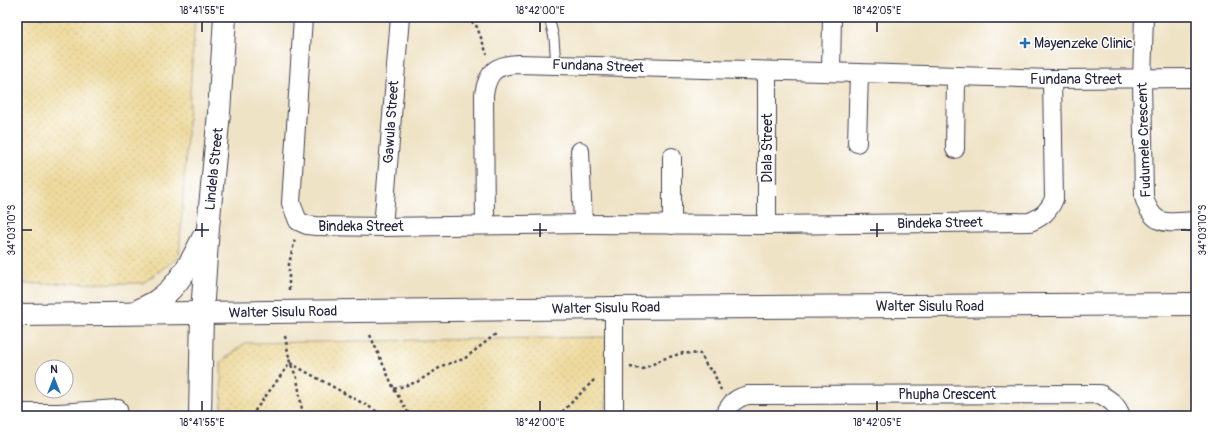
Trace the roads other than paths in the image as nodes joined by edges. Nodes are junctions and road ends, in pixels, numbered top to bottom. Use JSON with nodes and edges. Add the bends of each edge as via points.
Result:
{"nodes":[{"id":1,"x":225,"y":17,"type":"edge"},
{"id":2,"x":303,"y":17,"type":"edge"},
{"id":3,"x":400,"y":17,"type":"edge"},
{"id":4,"x":549,"y":17,"type":"edge"},
{"id":5,"x":832,"y":17,"type":"edge"},
{"id":6,"x":1144,"y":17,"type":"edge"},
{"id":7,"x":556,"y":65,"type":"junction"},
{"id":8,"x":767,"y":71,"type":"junction"},
{"id":9,"x":831,"y":72,"type":"junction"},
{"id":10,"x":860,"y":73,"type":"junction"},
{"id":11,"x":956,"y":76,"type":"junction"},
{"id":12,"x":1196,"y":78,"type":"edge"},
{"id":13,"x":1142,"y":79,"type":"junction"},
{"id":14,"x":1052,"y":80,"type":"junction"},
{"id":15,"x":857,"y":143,"type":"dead end"},
{"id":16,"x":955,"y":149,"type":"dead end"},
{"id":17,"x":580,"y":151,"type":"dead end"},
{"id":18,"x":672,"y":157,"type":"dead end"},
{"id":19,"x":1196,"y":221,"type":"edge"},
{"id":20,"x":583,"y":224,"type":"junction"},
{"id":21,"x":485,"y":225,"type":"junction"},
{"id":22,"x":672,"y":225,"type":"junction"},
{"id":23,"x":767,"y":225,"type":"junction"},
{"id":24,"x":383,"y":227,"type":"junction"},
{"id":25,"x":208,"y":228,"type":"junction"},
{"id":26,"x":1196,"y":304,"type":"edge"},
{"id":27,"x":614,"y":308,"type":"junction"},
{"id":28,"x":202,"y":313,"type":"junction"},
{"id":29,"x":132,"y":314,"type":"junction"},
{"id":30,"x":17,"y":315,"type":"edge"},
{"id":31,"x":118,"y":409,"type":"dead end"},
{"id":32,"x":728,"y":409,"type":"edge"},
{"id":33,"x":17,"y":413,"type":"edge"},
{"id":34,"x":60,"y":415,"type":"edge"},
{"id":35,"x":200,"y":416,"type":"edge"},
{"id":36,"x":614,"y":416,"type":"edge"},
{"id":37,"x":1122,"y":416,"type":"edge"}],
"edges":[{"from":1,"to":25,"type":"street","name":"Lindela Street"},
{"from":2,"to":24,"type":"street","name":"Bindeka Street","via":[[291,203],[298,221],[306,225]]},
{"from":3,"to":24,"type":"street","name":"Gawula Street"},
{"from":4,"to":7,"type":"lane"},
{"from":5,"to":9,"type":"street"},
{"from":6,"to":13,"type":"street","name":"Fudumele Crescent"},
{"from":7,"to":8,"type":"street","name":"Fundana Street"},
{"from":7,"to":21,"type":"street","name":"Fundana Street","via":[[506,65],[492,73],[487,80],[484,94]]},
{"from":8,"to":9,"type":"street","name":"Fundana Street"},
{"from":8,"to":23,"type":"street","name":"Dlala Street"},
{"from":9,"to":10,"type":"street","name":"Fundana Street"},
{"from":10,"to":11,"type":"street","name":"Fundana Street"},
{"from":10,"to":15,"type":"street"},
{"from":11,"to":14,"type":"street","name":"Fundana Street"},
{"from":11,"to":16,"type":"street"},
{"from":12,"to":13,"type":"street","name":"Fundana Street"},
{"from":13,"to":14,"type":"street","name":"Fundana Street"},
{"from":13,"to":19,"type":"street","name":"Fudumele Crescent","via":[[1144,197],[1147,208],[1152,215],[1162,221]]},
{"from":14,"to":23,"type":"street","name":"Bindeka Street","via":[[1054,199],[1050,208],[1041,217],[1030,222]]},
{"from":17,"to":20,"type":"street"},
{"from":18,"to":22,"type":"street"},
{"from":20,"to":21,"type":"street","name":"Bindeka Street"},
{"from":20,"to":22,"type":"street","name":"Bindeka Street"},
{"from":21,"to":24,"type":"street","name":"Bindeka Street"},
{"from":22,"to":23,"type":"street","name":"Bindeka Street"},
{"from":25,"to":28,"type":"street","name":"Lindela Street"},
{"from":25,"to":29,"type":"street","via":[[178,282],[156,301]]},
{"from":26,"to":27,"type":"street","name":"Walter Sisulu Road"},
{"from":27,"to":28,"type":"street","name":"Walter Sisulu Road"},
{"from":27,"to":36,"type":"street","via":[[608,370]]},
{"from":28,"to":29,"type":"street","name":"Walter Sisulu Road"},
{"from":28,"to":35,"type":"street","name":"Lindela Street"},
{"from":29,"to":30,"type":"street","name":"Walter Sisulu Road"},
{"from":31,"to":34,"type":"street"},
{"from":32,"to":37,"type":"street","name":"Phupha Crescent","via":[[739,397],[748,395],[1100,394],[1114,402]]},
{"from":33,"to":34,"type":"street"}]}
